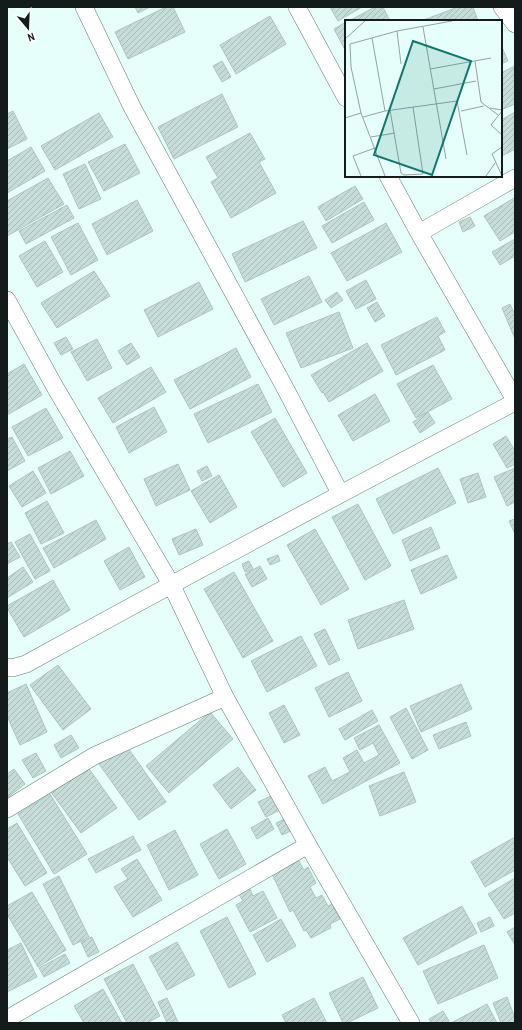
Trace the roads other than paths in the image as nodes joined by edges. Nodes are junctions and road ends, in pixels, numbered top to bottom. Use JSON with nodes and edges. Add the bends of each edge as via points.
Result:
{"nodes":[{"id":1,"x":84,"y":7,"type":"edge"},
{"id":2,"x":297,"y":7,"type":"edge"},
{"id":3,"x":502,"y":7,"type":"edge"},
{"id":4,"x":515,"y":24,"type":"edge"},
{"id":5,"x":345,"y":96,"type":"edge"},
{"id":6,"x":389,"y":177,"type":"edge"},
{"id":7,"x":515,"y":178,"type":"edge"},
{"id":8,"x":419,"y":233,"type":"junction"},
{"id":9,"x":7,"y":300,"type":"edge"},
{"id":10,"x":515,"y":401,"type":"edge"},
{"id":11,"x":340,"y":493,"type":"junction"},
{"id":12,"x":171,"y":584,"type":"junction"},
{"id":13,"x":7,"y":667,"type":"edge"},
{"id":14,"x":225,"y":697,"type":"junction"},
{"id":15,"x":7,"y":809,"type":"edge"},
{"id":16,"x":308,"y":845,"type":"junction"},
{"id":17,"x":7,"y":1019,"type":"edge"},
{"id":18,"x":411,"y":1023,"type":"edge"}],
"edges":[{"from":1,"to":11,"type":"street","via":[[132,107]]},
{"from":2,"to":5,"type":"street"},
{"from":3,"to":4,"type":"street"},
{"from":6,"to":8,"type":"street"},
{"from":7,"to":8,"type":"street"},
{"from":8,"to":10,"type":"street"},
{"from":9,"to":12,"type":"street"},
{"from":10,"to":11,"type":"street"},
{"from":11,"to":12,"type":"street"},
{"from":12,"to":13,"type":"street","via":[[26,664]]},
{"from":12,"to":14,"type":"street"},
{"from":14,"to":15,"type":"street","via":[[94,756]]},
{"from":14,"to":16,"type":"street"},
{"from":16,"to":17,"type":"street"},
{"from":16,"to":18,"type":"street"}]}
